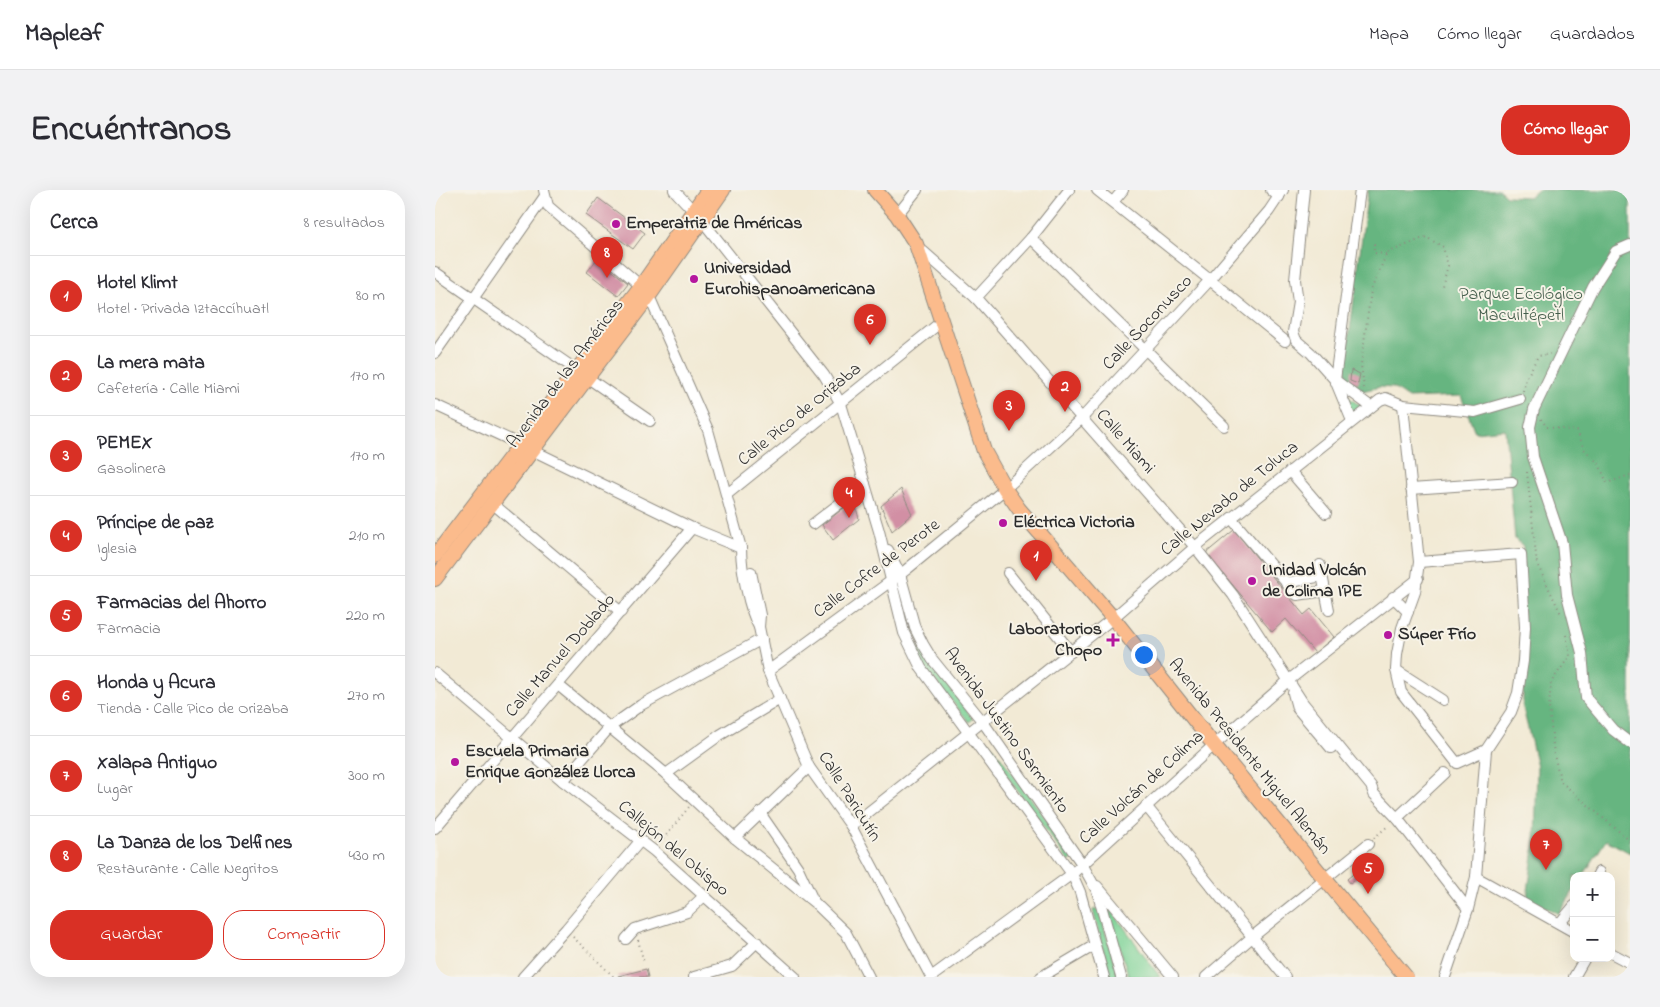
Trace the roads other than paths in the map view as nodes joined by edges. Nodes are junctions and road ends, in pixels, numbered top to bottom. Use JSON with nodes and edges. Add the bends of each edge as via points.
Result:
{"nodes":[{"id":1,"x":674,"y":190,"type":"edge"},
{"id":2,"x":707,"y":190,"type":"edge"},
{"id":3,"x":723,"y":190,"type":"edge"},
{"id":4,"x":875,"y":190,"type":"edge"},
{"id":5,"x":917,"y":190,"type":"edge"},
{"id":6,"x":1069,"y":190,"type":"edge"},
{"id":7,"x":1097,"y":190,"type":"edge"},
{"id":8,"x":1123,"y":190,"type":"edge"},
{"id":9,"x":1271,"y":190,"type":"edge"},
{"id":10,"x":1304,"y":190,"type":"edge"},
{"id":11,"x":1360,"y":190,"type":"edge"},
{"id":12,"x":544,"y":193,"type":"edge"},
{"id":13,"x":1281,"y":193,"type":"edge"},
{"id":14,"x":1113,"y":202,"type":"junction"},
{"id":15,"x":697,"y":214,"type":"junction"},
{"id":16,"x":897,"y":215,"type":"junction"},
{"id":17,"x":1031,"y":238,"type":"junction"},
{"id":18,"x":916,"y":244,"type":"junction"},
{"id":19,"x":1630,"y":245,"type":"edge"},
{"id":20,"x":435,"y":272,"type":"edge"},
{"id":21,"x":1210,"y":280,"type":"junction"},
{"id":22,"x":645,"y":291,"type":"junction"},
{"id":23,"x":976,"y":298,"type":"junction"},
{"id":24,"x":473,"y":300,"type":"junction"},
{"id":25,"x":941,"y":322,"type":"junction"},
{"id":26,"x":1285,"y":341,"type":"dead end"},
{"id":27,"x":1145,"y":348,"type":"junction"},
{"id":28,"x":435,"y":353,"type":"edge"},
{"id":29,"x":582,"y":373,"type":"junction"},
{"id":30,"x":1335,"y":380,"type":"junction"},
{"id":31,"x":1520,"y":399,"type":"dead end"},
{"id":32,"x":841,"y":404,"type":"junction"},
{"id":33,"x":435,"y":405,"type":"edge"},
{"id":34,"x":1403,"y":405,"type":"junction"},
{"id":35,"x":1371,"y":406,"type":"junction"},
{"id":36,"x":1082,"y":418,"type":"junction"},
{"id":37,"x":651,"y":421,"type":"dead end"},
{"id":38,"x":1351,"y":421,"type":"junction"},
{"id":39,"x":1224,"y":426,"type":"dead end"},
{"id":40,"x":526,"y":447,"type":"junction"},
{"id":41,"x":1290,"y":471,"type":"junction"},
{"id":42,"x":1512,"y":482,"type":"dead end"},
{"id":43,"x":865,"y":484,"type":"junction"},
{"id":44,"x":1411,"y":489,"type":"junction"},
{"id":45,"x":1005,"y":490,"type":"junction"},
{"id":46,"x":726,"y":495,"type":"junction"},
{"id":47,"x":492,"y":503,"type":"junction"},
{"id":48,"x":1326,"y":513,"type":"dead end"},
{"id":49,"x":1231,"y":518,"type":"junction"},
{"id":50,"x":813,"y":524,"type":"dead end"},
{"id":51,"x":692,"y":528,"type":"junction"},
{"id":52,"x":879,"y":531,"type":"junction"},
{"id":53,"x":1195,"y":547,"type":"junction"},
{"id":54,"x":741,"y":548,"type":"junction"},
{"id":55,"x":435,"y":556,"type":"edge"},
{"id":56,"x":1419,"y":562,"type":"junction"},
{"id":57,"x":1320,"y":565,"type":"dead end"},
{"id":58,"x":1008,"y":573,"type":"dead end"},
{"id":59,"x":901,"y":574,"type":"junction"},
{"id":60,"x":1322,"y":576,"type":"junction"},
{"id":61,"x":435,"y":579,"type":"edge"},
{"id":62,"x":1418,"y":579,"type":"junction"},
{"id":63,"x":891,"y":581,"type":"junction"},
{"id":64,"x":1286,"y":583,"type":"junction"},
{"id":65,"x":1325,"y":591,"type":"junction"},
{"id":66,"x":1393,"y":598,"type":"junction"},
{"id":67,"x":1329,"y":610,"type":"dead end"},
{"id":68,"x":621,"y":612,"type":"junction"},
{"id":69,"x":1408,"y":612,"type":"junction"},
{"id":70,"x":1113,"y":618,"type":"junction"},
{"id":71,"x":762,"y":639,"type":"junction"},
{"id":72,"x":1071,"y":652,"type":"junction"},
{"id":73,"x":1396,"y":670,"type":"junction"},
{"id":74,"x":768,"y":671,"type":"junction"},
{"id":75,"x":435,"y":673,"type":"edge"},
{"id":76,"x":1289,"y":680,"type":"junction"},
{"id":77,"x":558,"y":685,"type":"junction"},
{"id":78,"x":779,"y":700,"type":"junction"},
{"id":79,"x":1443,"y":700,"type":"dead end"},
{"id":80,"x":983,"y":722,"type":"junction"},
{"id":81,"x":610,"y":727,"type":"junction"},
{"id":82,"x":970,"y":733,"type":"junction"},
{"id":83,"x":513,"y":738,"type":"junction"},
{"id":84,"x":1630,"y":743,"type":"edge"},
{"id":85,"x":1214,"y":745,"type":"junction"},
{"id":86,"x":1486,"y":750,"type":"junction"},
{"id":87,"x":809,"y":767,"type":"junction"},
{"id":88,"x":1445,"y":773,"type":"dead end"},
{"id":89,"x":666,"y":774,"type":"junction"},
{"id":90,"x":563,"y":781,"type":"junction"},
{"id":91,"x":1146,"y":806,"type":"junction"},
{"id":92,"x":761,"y":813,"type":"junction"},
{"id":93,"x":1397,"y":818,"type":"junction"},
{"id":94,"x":851,"y":826,"type":"junction"},
{"id":95,"x":435,"y":828,"type":"edge"},
{"id":96,"x":735,"y":838,"type":"junction"},
{"id":97,"x":641,"y":840,"type":"junction"},
{"id":98,"x":1368,"y":844,"type":"road end"},
{"id":99,"x":1083,"y":864,"type":"junction"},
{"id":100,"x":1072,"y":874,"type":"junction"},
{"id":101,"x":1476,"y":877,"type":"junction"},
{"id":102,"x":1091,"y":879,"type":"junction"},
{"id":103,"x":1325,"y":880,"type":"junction"},
{"id":104,"x":704,"y":896,"type":"junction"},
{"id":105,"x":815,"y":903,"type":"junction"},
{"id":106,"x":1468,"y":909,"type":"junction"},
{"id":107,"x":1570,"y":911,"type":"edge"},
{"id":108,"x":1560,"y":923,"type":"junction"},
{"id":109,"x":1570,"y":929,"type":"edge"},
{"id":110,"x":1251,"y":938,"type":"junction"},
{"id":111,"x":626,"y":939,"type":"dead end"},
{"id":112,"x":757,"y":942,"type":"junction"},
{"id":113,"x":1095,"y":945,"type":"junction"},
{"id":114,"x":1615,"y":955,"type":"edge"},
{"id":115,"x":1583,"y":962,"type":"edge"},
{"id":116,"x":1630,"y":963,"type":"edge"},
{"id":117,"x":523,"y":977,"type":"edge"},
{"id":118,"x":694,"y":977,"type":"edge"},
{"id":119,"x":795,"y":977,"type":"edge"},
{"id":120,"x":869,"y":977,"type":"edge"},
{"id":121,"x":931,"y":977,"type":"edge"},
{"id":122,"x":1041,"y":977,"type":"edge"},
{"id":123,"x":1104,"y":977,"type":"edge"},
{"id":124,"x":1121,"y":977,"type":"edge"},
{"id":125,"x":1173,"y":977,"type":"edge"},
{"id":126,"x":1206,"y":977,"type":"edge"},
{"id":127,"x":1285,"y":977,"type":"edge"},
{"id":128,"x":1406,"y":977,"type":"edge"},
{"id":129,"x":1445,"y":977,"type":"edge"},
{"id":130,"x":1574,"y":977,"type":"edge"}],
"edges":[{"from":1,"to":15,"type":"street","name":"Avenida Justino Sarmiento"},
{"from":2,"to":15,"type":"main road","name":"Avenida de las Américas"},
{"from":3,"to":15,"type":"main road","name":"Avenida de las Américas"},
{"from":4,"to":16,"type":"main road","name":"Avenida Presidente Miguel Alemán"},
{"from":5,"to":16,"type":"street"},
{"from":6,"to":17,"type":"street"},
{"from":7,"to":14,"type":"street"},
{"from":8,"to":14,"type":"street"},
{"from":9,"to":13,"type":"street"},
{"from":10,"to":30,"type":"street","via":[[1295,280],[1298,302],[1293,332],[1296,340]]},
{"from":11,"to":30,"type":"street"},
{"from":12,"to":22,"type":"street","via":[[548,206]]},
{"from":12,"to":24,"type":"street"},
{"from":13,"to":21,"type":"street","name":"Calle Soconusco"},
{"from":14,"to":21,"type":"street"},
{"from":15,"to":22,"type":"main road","name":"Avenida de las Américas"},
{"from":15,"to":32,"type":"street","name":"Avenida Justino Sarmiento","via":[[825,375]]},
{"from":16,"to":18,"type":"main road","name":"Avenida Presidente Miguel Alemán"},
{"from":17,"to":23,"type":"street"},
{"from":17,"to":27,"type":"street"},
{"from":18,"to":23,"type":"street","name":"Calle Miami"},
{"from":18,"to":25,"type":"main road","name":"Avenida Presidente Miguel Alemán"},
{"from":19,"to":84,"type":"street","via":[[1616,251],[1593,287],[1534,409],[1530,427],[1533,457],[1562,543],[1567,595],[1581,653],[1586,698],[1613,730]]},
{"from":20,"to":24,"type":"street"},
{"from":21,"to":26,"type":"street"},
{"from":21,"to":27,"type":"street","name":"Calle Soconusco"},
{"from":22,"to":29,"type":"main road","name":"Avenida de las Américas"},
{"from":22,"to":46,"type":"street","name":"Calle Paricutín","via":[[708,430]]},
{"from":23,"to":36,"type":"street","name":"Calle Miami"},
{"from":24,"to":28,"type":"street"},
{"from":24,"to":29,"type":"street"},
{"from":25,"to":32,"type":"street","name":"Calle Pico de Orizaba"},
{"from":25,"to":45,"type":"main road","name":"Avenida Presidente Miguel Alemán","via":[[984,451]]},
{"from":27,"to":36,"type":"street","name":"Calle Soconusco"},
{"from":27,"to":39,"type":"street"},
{"from":29,"to":37,"type":"street"},
{"from":29,"to":40,"type":"main road","name":"Avenida de las Américas"},
{"from":30,"to":35,"type":"street"},
{"from":30,"to":38,"type":"street"},
{"from":31,"to":34,"type":"street","via":[[1475,412]]},
{"from":32,"to":43,"type":"street","name":"Avenida Justino Sarmiento"},
{"from":32,"to":46,"type":"street","name":"Calle Pico de Orizaba"},
{"from":33,"to":40,"type":"street"},
{"from":34,"to":35,"type":"street","via":[[1386,398]]},
{"from":34,"to":44,"type":"street"},
{"from":35,"to":38,"type":"street","name":"Calle Nevado de Toluca"},
{"from":36,"to":45,"type":"street","name":"Calle Soconusco"},
{"from":36,"to":53,"type":"street","name":"Calle Miami"},
{"from":38,"to":41,"type":"street","name":"Calle Nevado de Toluca"},
{"from":40,"to":47,"type":"main road","name":"Avenida de las Américas"},
{"from":40,"to":51,"type":"street"},
{"from":40,"to":55,"type":"main road","name":"Avenida de las Américas"},
{"from":41,"to":48,"type":"street"},
{"from":41,"to":49,"type":"street","name":"Calle Nevado de Toluca"},
{"from":42,"to":44,"type":"street"},
{"from":43,"to":50,"type":"street"},
{"from":43,"to":52,"type":"street","name":"Avenida Justino Sarmiento"},
{"from":44,"to":56,"type":"street"},
{"from":45,"to":59,"type":"street","name":"Calle Cofre de Perote"},
{"from":45,"to":70,"type":"main road","name":"Avenida Presidente Miguel Alemán"},
{"from":46,"to":54,"type":"street","name":"Calle Paricutín"},
{"from":47,"to":61,"type":"main road","name":"Avenida de las Américas"},
{"from":47,"to":68,"type":"street"},
{"from":49,"to":53,"type":"street","name":"Calle Nevado de Toluca"},
{"from":49,"to":64,"type":"street"},
{"from":51,"to":54,"type":"street"},
{"from":51,"to":68,"type":"street","name":"Calle Manuel Doblado"},
{"from":52,"to":59,"type":"street","name":"Avenida Justino Sarmiento"},
{"from":52,"to":63,"type":"street","name":"Avenida Justino Sarmiento"},
{"from":53,"to":70,"type":"street","name":"Calle Nevado de Toluca"},
{"from":53,"to":76,"type":"street","name":"Calle Miami","via":[[1233,595]]},
{"from":54,"to":71,"type":"street","name":"Calle Paricutín","via":[[747,556],[761,615]]},
{"from":56,"to":62,"type":"street"},
{"from":56,"to":86,"type":"street","via":[[1521,554],[1525,627],[1518,693],[1511,712]]},
{"from":57,"to":60,"type":"street"},
{"from":58,"to":72,"type":"street"},
{"from":59,"to":63,"type":"street","name":"Calle Cofre de Perote"},
{"from":59,"to":80,"type":"street","name":"Avenida Justino Sarmiento","via":[[915,628],[923,644]]},
{"from":60,"to":64,"type":"street"},
{"from":60,"to":65,"type":"street"},
{"from":62,"to":66,"type":"street","name":"Calle Volcán de Colima"},
{"from":62,"to":69,"type":"street"},
{"from":63,"to":74,"type":"street","name":"Calle Cofre de Perote"},
{"from":63,"to":82,"type":"street","name":"Avenida Justino Sarmiento","via":[[905,633],[921,668]]},
{"from":64,"to":65,"type":"street","via":[[1297,595]]},
{"from":65,"to":67,"type":"street"},
{"from":66,"to":69,"type":"street"},
{"from":66,"to":76,"type":"street","name":"Calle Volcán de Colima"},
{"from":68,"to":77,"type":"street","name":"Calle Manuel Doblado"},
{"from":69,"to":73,"type":"street","via":[[1402,628]]},
{"from":70,"to":72,"type":"street","name":"Calle Nevado de Toluca"},
{"from":70,"to":85,"type":"main road","name":"Avenida Presidente Miguel Alemán"},
{"from":71,"to":74,"type":"street","name":"Calle Paricutín"},
{"from":71,"to":81,"type":"street","via":[[641,705]]},
{"from":72,"to":80,"type":"street","name":"Calle Nevado de Toluca"},
{"from":73,"to":79,"type":"street"},
{"from":73,"to":86,"type":"street","via":[[1401,692],[1457,764]]},
{"from":74,"to":78,"type":"street","name":"Calle Paricutín"},
{"from":75,"to":83,"type":"street","name":"Callejón del Obispo"},
{"from":76,"to":85,"type":"street","name":"Calle Volcán de Colima"},
{"from":76,"to":93,"type":"street","name":"Calle Miami","via":[[1303,703],[1371,786],[1374,794]]},
{"from":77,"to":81,"type":"street"},
{"from":77,"to":83,"type":"street","name":"Calle Manuel Doblado"},
{"from":78,"to":87,"type":"street","name":"Calle Paricutín"},
{"from":78,"to":89,"type":"street","via":[[720,735]]},
{"from":80,"to":82,"type":"street","name":"Calle Nevado de Toluca"},
{"from":80,"to":99,"type":"street","name":"Avenida Justino Sarmiento"},
{"from":81,"to":89,"type":"street"},
{"from":81,"to":90,"type":"street"},
{"from":82,"to":94,"type":"street","name":"Calle Nevado de Toluca"},
{"from":82,"to":100,"type":"street","name":"Avenida Justino Sarmiento"},
{"from":83,"to":90,"type":"street","name":"Callejón del Obispo"},
{"from":83,"to":95,"type":"street","name":"Calle Manuel Doblado"},
{"from":85,"to":91,"type":"street","name":"Calle Volcán de Colima"},
{"from":85,"to":103,"type":"main road","name":"Avenida Presidente Miguel Alemán"},
{"from":86,"to":101,"type":"street"},
{"from":87,"to":92,"type":"street"},
{"from":87,"to":94,"type":"street","name":"Calle Paricutín"},
{"from":88,"to":93,"type":"street"},
{"from":89,"to":96,"type":"street"},
{"from":90,"to":97,"type":"street","name":"Callejón del Obispo"},
{"from":91,"to":99,"type":"street","name":"Calle Volcán de Colima"},
{"from":91,"to":110,"type":"street"},
{"from":92,"to":96,"type":"street"},
{"from":92,"to":105,"type":"street","via":[[798,868]]},
{"from":93,"to":106,"type":"street","name":"Calle Miami"},
{"from":94,"to":121,"type":"street","name":"Calle Paricutín"},
{"from":96,"to":105,"type":"street"},
{"from":97,"to":104,"type":"street","name":"Callejón del Obispo"},
{"from":97,"to":117,"type":"street"},
{"from":98,"to":103,"type":"street"},
{"from":99,"to":100,"type":"street","name":"Calle Volcán de Colima"},
{"from":99,"to":102,"type":"street","name":"Avenida Justino Sarmiento"},
{"from":100,"to":113,"type":"street","name":"Avenida Justino Sarmiento"},
{"from":100,"to":121,"type":"street","name":"Calle Volcán de Colima"},
{"from":101,"to":106,"type":"street"},
{"from":101,"to":108,"type":"street"},
{"from":102,"to":124,"type":"street","name":"Avenida Justino Sarmiento"},
{"from":102,"to":125,"type":"street"},
{"from":103,"to":110,"type":"street"},
{"from":103,"to":128,"type":"main road","name":"Avenida Presidente Miguel Alemán"},
{"from":104,"to":111,"type":"street","via":[[687,912],[635,928]]},
{"from":104,"to":112,"type":"street","name":"Callejón del Obispo"},
{"from":105,"to":120,"type":"street","via":[[846,933]]},
{"from":106,"to":129,"type":"street"},
{"from":107,"to":108,"type":"street"},
{"from":108,"to":109,"type":"street"},
{"from":110,"to":126,"type":"street"},
{"from":110,"to":127,"type":"street"},
{"from":112,"to":118,"type":"street","via":[[732,966]]},
{"from":112,"to":119,"type":"street","name":"Callejón del Obispo"},
{"from":113,"to":122,"type":"street"},
{"from":113,"to":123,"type":"street","name":"Avenida Justino Sarmiento"},
{"from":114,"to":116,"type":"street"},
{"from":115,"to":130,"type":"street"}]}
